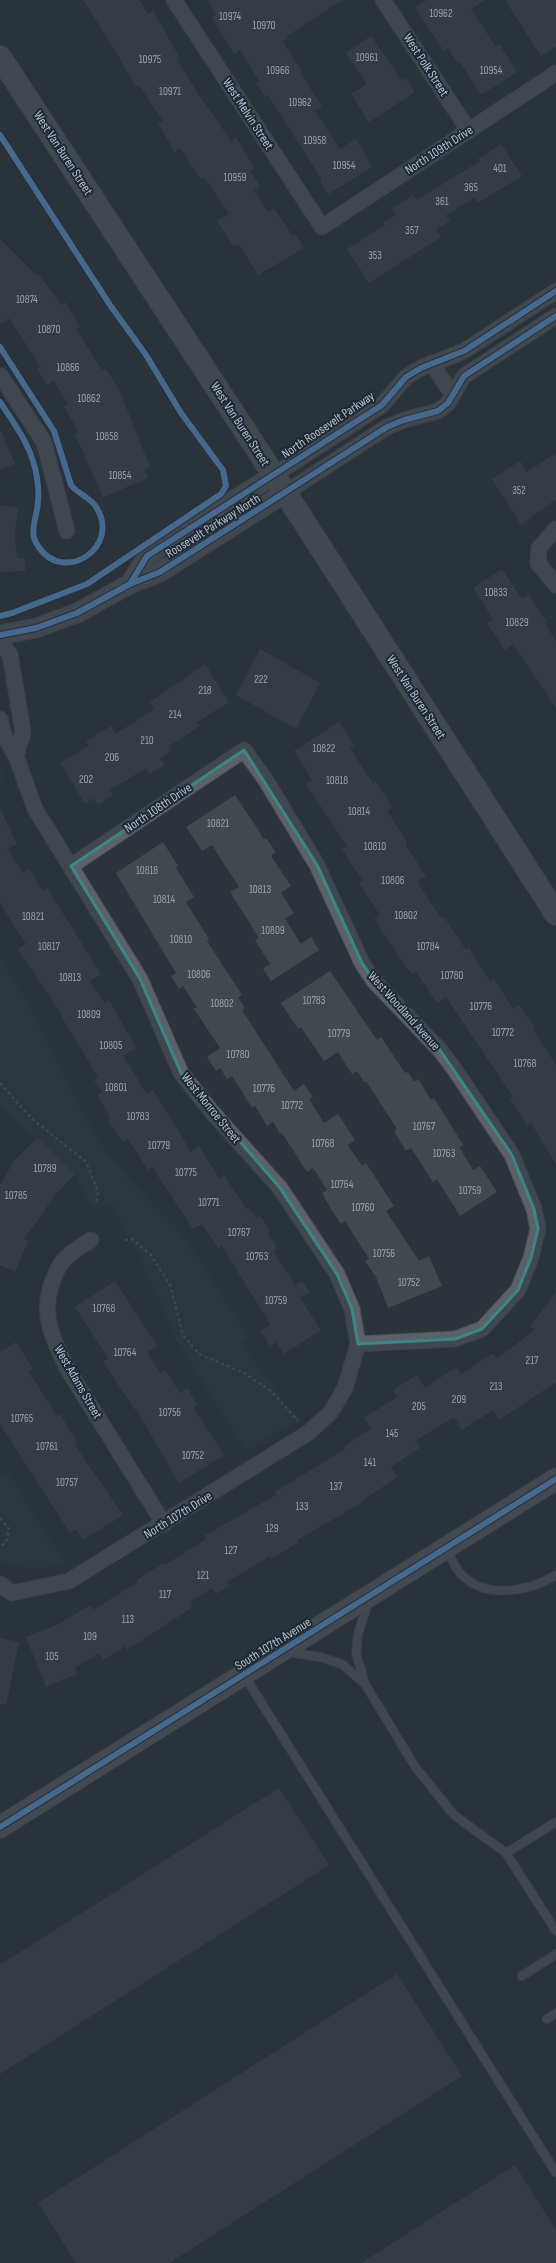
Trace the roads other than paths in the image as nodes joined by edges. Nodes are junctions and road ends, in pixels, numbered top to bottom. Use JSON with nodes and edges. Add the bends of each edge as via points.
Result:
{"nodes":[{"id":1,"x":174,"y":0,"type":"edge"},
{"id":2,"x":383,"y":0,"type":"edge"},
{"id":3,"x":0,"y":57,"type":"edge"},
{"id":4,"x":556,"y":73,"type":"edge"},
{"id":5,"x":469,"y":131,"type":"junction"},
{"id":6,"x":322,"y":227,"type":"joint"},
{"id":7,"x":556,"y":291,"type":"edge"},
{"id":8,"x":556,"y":316,"type":"edge"},
{"id":9,"x":511,"y":320,"type":"junction"},
{"id":10,"x":523,"y":338,"type":"junction"},
{"id":11,"x":431,"y":363,"type":"junction"},
{"id":12,"x":0,"y":375,"type":"edge"},
{"id":13,"x":453,"y":395,"type":"junction"},
{"id":14,"x":274,"y":475,"type":"junction"},
{"id":15,"x":285,"y":493,"type":"junction"},
{"id":16,"x":556,"y":529,"type":"edge"},
{"id":17,"x":67,"y":530,"type":"dead end"},
{"id":18,"x":130,"y":584,"type":"junction"},
{"id":19,"x":556,"y":585,"type":"edge"},
{"id":20,"x":0,"y":635,"type":"edge"},
{"id":21,"x":0,"y":639,"type":"edge"},
{"id":22,"x":0,"y":719,"type":"edge"},
{"id":23,"x":244,"y":750,"type":"joint"},
{"id":24,"x":16,"y":756,"type":"junction"},
{"id":25,"x":72,"y":866,"type":"junction"},
{"id":26,"x":556,"y":914,"type":"edge"},
{"id":27,"x":91,"y":1240,"type":"dead end"},
{"id":28,"x":358,"y":1344,"type":"junction"},
{"id":29,"x":331,"y":1412,"type":"joint"},
{"id":30,"x":556,"y":1479,"type":"edge"},
{"id":31,"x":164,"y":1524,"type":"junction"},
{"id":32,"x":446,"y":1548,"type":"junction"},
{"id":33,"x":556,"y":1575,"type":"edge"},
{"id":34,"x":0,"y":1584,"type":"edge"},
{"id":35,"x":371,"y":1596,"type":"junction"},
{"id":36,"x":283,"y":1651,"type":"junction"},
{"id":37,"x":244,"y":1675,"type":"junction"},
{"id":38,"x":365,"y":1684,"type":"junction"},
{"id":39,"x":556,"y":1822,"type":"edge"},
{"id":40,"x":0,"y":1827,"type":"edge"},
{"id":41,"x":506,"y":1853,"type":"junction"},
{"id":42,"x":556,"y":1931,"type":"edge"},
{"id":43,"x":556,"y":1954,"type":"edge"},
{"id":44,"x":522,"y":1976,"type":"dead end"},
{"id":45,"x":556,"y":2013,"type":"edge"},
{"id":46,"x":547,"y":2019,"type":"dead end"},
{"id":47,"x":556,"y":2174,"type":"edge"}],
"edges":[{"from":1,"to":6,"type":"street","name":"West Melvin Street"},
{"from":2,"to":5,"type":"street","name":"West Polk Street"},
{"from":3,"to":14,"type":"main road","name":"West Van Buren Street"},
{"from":4,"to":5,"type":"street","name":"North 109th Drive"},
{"from":5,"to":6,"type":"street","name":"North 109th Drive"},
{"from":7,"to":9,"type":"street","name":"North Roosevelt Parkway"},
{"from":8,"to":10,"type":"street"},
{"from":9,"to":10,"type":"street"},
{"from":9,"to":11,"type":"street","name":"North Roosevelt Parkway","via":[[464,351]]},
{"from":10,"to":13,"type":"street","via":[[464,376]]},
{"from":11,"to":13,"type":"street"},
{"from":11,"to":14,"type":"street","name":"North Roosevelt Parkway","via":[[406,377],[382,404]]},
{"from":12,"to":17,"type":"street","via":[[44,442]]},
{"from":13,"to":15,"type":"street","via":[[438,411],[387,427]]},
{"from":14,"to":15,"type":"main road","name":"West Van Buren Street"},
{"from":14,"to":18,"type":"street","name":"Roosevelt Parkway North","via":[[147,556]]},
{"from":15,"to":18,"type":"street","name":"Roosevelt Parkway North","via":[[160,572]]},
{"from":15,"to":26,"type":"main road","name":"West Van Buren Street"},
{"from":16,"to":19,"type":"street","via":[[539,548],[538,563]]},
{"from":18,"to":20,"type":"street","name":"Roosevelt Parkway North","via":[[77,613],[36,628]]},
{"from":21,"to":24,"type":"street","via":[[10,655],[23,732]]},
{"from":22,"to":24,"type":"street","name":"West Monroe Street","via":[[5,738]]},
{"from":23,"to":25,"type":"street","name":"North 108th Drive"},
{"from":23,"to":28,"type":"street","name":"West Woodland Avenue","via":[[265,779],[317,865],[362,963],[374,981],[440,1050],[512,1155],[528,1190],[538,1229],[531,1258],[518,1290],[482,1329],[455,1339]]},
{"from":24,"to":25,"type":"street","name":"West Monroe Street","via":[[35,809]]},
{"from":25,"to":28,"type":"street","name":"West Monroe Street","via":[[140,979],[181,1073],[280,1188],[337,1274],[352,1309]]},
{"from":27,"to":31,"type":"street","name":"West Adams Street","via":[[67,1257],[56,1274],[48,1292],[46,1315],[67,1368]]},
{"from":28,"to":29,"type":"street","name":"West Monroe Street","via":[[345,1388]]},
{"from":29,"to":31,"type":"street","name":"North 107th Drive","via":[[308,1433]]},
{"from":30,"to":32,"type":"main road","name":"South 107th Avenue"},
{"from":31,"to":34,"type":"street","name":"North 107th Drive","via":[[69,1581],[12,1593]]},
{"from":32,"to":33,"type":"lane","via":[[461,1575],[481,1587],[510,1592],[541,1584]]},
{"from":32,"to":35,"type":"main road","name":"South 107th Avenue"},
{"from":35,"to":36,"type":"main road","name":"South 107th Avenue"},
{"from":35,"to":38,"type":"lane","via":[[358,1634],[356,1653]]},
{"from":36,"to":37,"type":"main road","name":"South 107th Avenue"},
{"from":36,"to":38,"type":"lane","via":[[320,1657],[342,1664]]},
{"from":37,"to":40,"type":"main road","name":"South 107th Avenue"},
{"from":37,"to":47,"type":"lane"},
{"from":38,"to":41,"type":"lane","via":[[416,1768],[454,1815]]},
{"from":39,"to":41,"type":"lane"},
{"from":41,"to":42,"type":"lane"},
{"from":43,"to":44,"type":"lane"},
{"from":45,"to":46,"type":"lane"}]}
